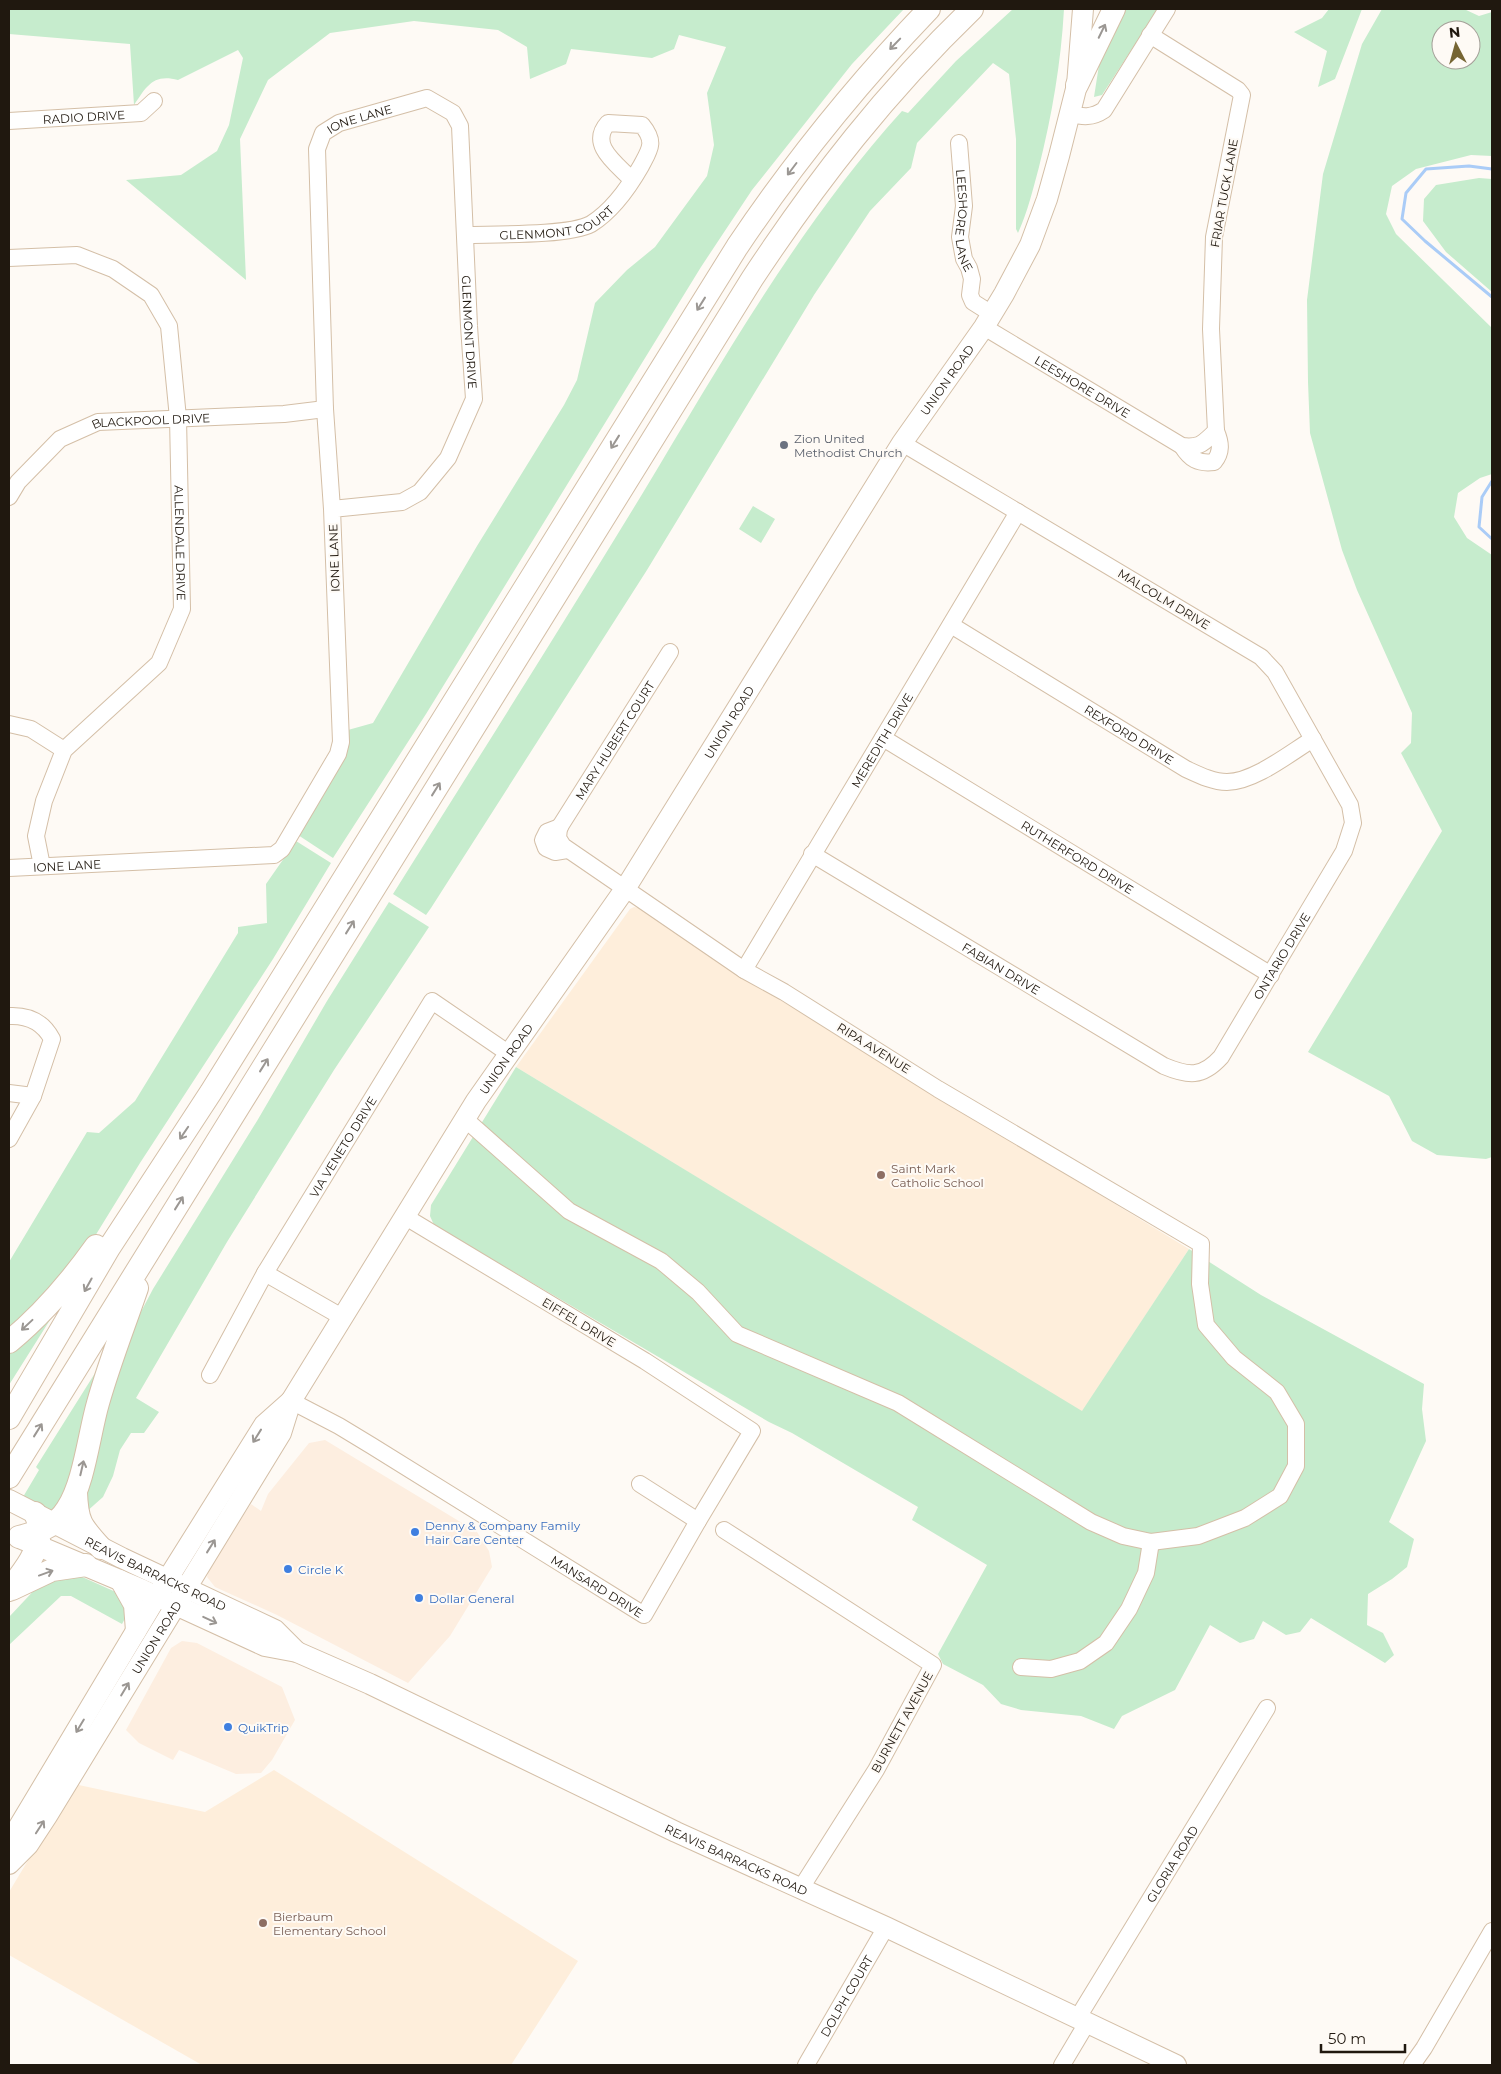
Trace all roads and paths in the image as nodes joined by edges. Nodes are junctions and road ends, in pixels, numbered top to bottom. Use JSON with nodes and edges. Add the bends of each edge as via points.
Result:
{"nodes":[{"id":1,"x":929,"y":9,"type":"edge"},
{"id":2,"x":972,"y":9,"type":"edge"},
{"id":3,"x":1084,"y":9,"type":"edge"},
{"id":4,"x":1114,"y":9,"type":"edge"},
{"id":5,"x":1167,"y":9,"type":"edge"},
{"id":6,"x":1150,"y":34,"type":"junction"},
{"id":7,"x":1077,"y":85,"type":"junction"},
{"id":8,"x":154,"y":101,"type":"dead end"},
{"id":9,"x":1070,"y":114,"type":"junction"},
{"id":10,"x":9,"y":121,"type":"edge"},
{"id":11,"x":460,"y":126,"type":"joint"},
{"id":12,"x":959,"y":143,"type":"dead end"},
{"id":13,"x":632,"y":180,"type":"dead end"},
{"id":14,"x":465,"y":235,"type":"junction"},
{"id":15,"x":9,"y":258,"type":"edge"},
{"id":16,"x":988,"y":321,"type":"junction"},
{"id":17,"x":324,"y":410,"type":"junction"},
{"id":18,"x":178,"y":418,"type":"junction"},
{"id":19,"x":1216,"y":432,"type":"joint"},
{"id":20,"x":902,"y":443,"type":"junction"},
{"id":21,"x":9,"y":497,"type":"edge"},
{"id":22,"x":332,"y":509,"type":"junction"},
{"id":23,"x":1018,"y":512,"type":"junction"},
{"id":24,"x":951,"y":625,"type":"junction"},
{"id":25,"x":670,"y":652,"type":"dead end"},
{"id":26,"x":9,"y":724,"type":"edge"},
{"id":27,"x":884,"y":738,"type":"junction"},
{"id":28,"x":1313,"y":739,"type":"junction"},
{"id":29,"x":64,"y":750,"type":"junction"},
{"id":30,"x":1353,"y":823,"type":"joint"},
{"id":31,"x":561,"y":838,"type":"joint"},
{"id":32,"x":812,"y":854,"type":"junction"},
{"id":33,"x":42,"y":866,"type":"junction"},
{"id":34,"x":9,"y":868,"type":"edge"},
{"id":35,"x":625,"y":889,"type":"junction"},
{"id":36,"x":744,"y":970,"type":"junction"},
{"id":37,"x":1270,"y":975,"type":"junction"},
{"id":38,"x":9,"y":1016,"type":"edge"},
{"id":39,"x":508,"y":1053,"type":"junction"},
{"id":40,"x":1195,"y":1073,"type":"joint"},
{"id":41,"x":9,"y":1093,"type":"edge"},
{"id":42,"x":34,"y":1096,"type":"junction"},
{"id":43,"x":465,"y":1118,"type":"junction"},
{"id":44,"x":9,"y":1139,"type":"edge"},
{"id":45,"x":140,"y":1199,"type":"junction"},
{"id":46,"x":404,"y":1216,"type":"junction"},
{"id":47,"x":153,"y":1244,"type":"junction"},
{"id":48,"x":266,"y":1274,"type":"junction"},
{"id":49,"x":342,"y":1317,"type":"junction"},
{"id":50,"x":9,"y":1342,"type":"edge"},
{"id":51,"x":210,"y":1375,"type":"dead end"},
{"id":52,"x":291,"y":1401,"type":"junction"},
{"id":53,"x":9,"y":1418,"type":"edge"},
{"id":54,"x":752,"y":1431,"type":"joint"},
{"id":55,"x":11,"y":1474,"type":"edge"},
{"id":56,"x":640,"y":1484,"type":"dead end"},
{"id":57,"x":76,"y":1492,"type":"junction"},
{"id":58,"x":9,"y":1500,"type":"edge"},
{"id":59,"x":698,"y":1521,"type":"junction"},
{"id":60,"x":724,"y":1530,"type":"dead end"},
{"id":61,"x":33,"y":1531,"type":"edge"},
{"id":62,"x":1151,"y":1542,"type":"junction"},
{"id":63,"x":101,"y":1548,"type":"junction"},
{"id":64,"x":86,"y":1565,"type":"junction"},
{"id":65,"x":168,"y":1579,"type":"junction"},
{"id":66,"x":120,"y":1580,"type":"junction"},
{"id":67,"x":186,"y":1587,"type":"junction"},
{"id":68,"x":9,"y":1590,"type":"edge"},
{"id":69,"x":157,"y":1596,"type":"junction"},
{"id":70,"x":175,"y":1604,"type":"junction"},
{"id":71,"x":136,"y":1631,"type":"junction"},
{"id":72,"x":298,"y":1652,"type":"junction"},
{"id":73,"x":1022,"y":1667,"type":"dead end"},
{"id":74,"x":1268,"y":1708,"type":"dead end"},
{"id":75,"x":9,"y":1847,"type":"edge"},
{"id":76,"x":9,"y":1864,"type":"edge"},
{"id":77,"x":801,"y":1888,"type":"junction"},
{"id":78,"x":886,"y":1927,"type":"junction"},
{"id":79,"x":1492,"y":1931,"type":"edge"},
{"id":80,"x":1082,"y":2021,"type":"junction"},
{"id":81,"x":806,"y":2065,"type":"edge"},
{"id":82,"x":1062,"y":2065,"type":"edge"},
{"id":83,"x":1176,"y":2065,"type":"edge"},
{"id":84,"x":1412,"y":2065,"type":"edge"}],
"edges":[{"from":1,"to":45,"type":"highway","one_way":true,"via":[[848,96],[771,196],[737,247],[211,1092]]},
{"from":47,"to":2,"type":"highway","one_way":true,"via":[[776,242],[862,127]]},
{"from":3,"to":7,"type":"main road","name":"UNION ROAD"},
{"from":7,"to":4,"type":"highway","one_way":true},
{"from":5,"to":6,"type":"street"},
{"from":6,"to":9,"type":"street","via":[[1104,110],[1086,117]]},
{"from":6,"to":19,"type":"street","name":"FRIAR TUCK LANE","via":[[1242,95],[1214,237],[1211,329]]},
{"from":7,"to":9,"type":"main road","name":"UNION ROAD"},
{"from":8,"to":10,"type":"street","name":"RADIO DRIVE","via":[[141,113]]},
{"from":9,"to":16,"type":"main road","name":"UNION ROAD","via":[[1047,199],[1030,245]]},
{"from":11,"to":14,"type":"street","name":"GLENMONT DRIVE"},
{"from":11,"to":17,"type":"street","name":"IONE LANE","via":[[454,113],[427,98],[339,123],[323,133],[317,149]]},
{"from":12,"to":16,"type":"street","name":"LEESHORE LANE","via":[[964,206],[960,237],[972,279],[970,296]]},
{"from":13,"to":14,"type":"street","name":"GLENMONT COURT","via":[[608,212],[589,225],[560,231]]},
{"from":14,"to":22,"type":"street","name":"GLENMONT DRIVE","via":[[474,399],[448,458],[420,492],[402,502]]},
{"from":15,"to":18,"type":"street","name":"ALLENDALE DRIVE","via":[[77,255],[113,269],[151,296],[169,326]]},
{"from":16,"to":19,"type":"street","name":"LEESHORE DRIVE","via":[[1182,446],[1202,444]]},
{"from":16,"to":20,"type":"main road","name":"UNION ROAD"},
{"from":17,"to":18,"type":"street","name":"BLACKPOOL DRIVE"},
{"from":17,"to":22,"type":"street","name":"IONE LANE"},
{"from":18,"to":21,"type":"street","name":"BLACKPOOL DRIVE","via":[[98,422],[60,439],[18,482]]},
{"from":18,"to":29,"type":"street","name":"ALLENDALE DRIVE","via":[[182,609],[159,662]]},
{"from":20,"to":23,"type":"street","name":"MALCOLM DRIVE"},
{"from":20,"to":35,"type":"main road","name":"UNION ROAD"},
{"from":22,"to":33,"type":"street","name":"IONE LANE","via":[[341,742],[338,754],[282,849],[274,855]]},
{"from":23,"to":24,"type":"street","name":"MEREDITH DRIVE"},
{"from":23,"to":28,"type":"street","name":"MALCOLM DRIVE","via":[[1261,657],[1275,672]]},
{"from":24,"to":27,"type":"street","name":"MEREDITH DRIVE"},
{"from":24,"to":28,"type":"street","name":"REXFORD DRIVE","via":[[1186,769],[1211,780],[1228,782],[1249,777]]},
{"from":25,"to":31,"type":"street","name":"MARY HUBERT COURT"},
{"from":26,"to":29,"type":"street","via":[[31,729]]},
{"from":27,"to":32,"type":"street","name":"MEREDITH DRIVE"},
{"from":27,"to":37,"type":"street","name":"RUTHERFORD DRIVE"},
{"from":28,"to":30,"type":"street","name":"MALCOLM DRIVE","via":[[1350,805]]},
{"from":29,"to":33,"type":"street","name":"ALLENDALE DRIVE","via":[[44,801],[36,836]]},
{"from":30,"to":37,"type":"street","name":"ONTARIO DRIVE","via":[[1344,851]]},
{"from":31,"to":35,"type":"street","name":"RIPA AVENUE"},
{"from":32,"to":36,"type":"street","name":"MEREDITH DRIVE"},
{"from":32,"to":40,"type":"street","name":"FABIAN DRIVE","via":[[1164,1066]]},
{"from":33,"to":34,"type":"street","name":"IONE LANE"},
{"from":35,"to":36,"type":"street","name":"RIPA AVENUE"},
{"from":35,"to":39,"type":"main road","name":"UNION ROAD"},
{"from":36,"to":62,"type":"street","name":"RIPA AVENUE","via":[[1201,1244],[1200,1284],[1206,1325],[1234,1358],[1277,1392],[1296,1424],[1296,1466],[1280,1496],[1245,1518],[1198,1536]]},
{"from":37,"to":40,"type":"street","name":"ONTARIO DRIVE","via":[[1221,1057],[1204,1072]]},
{"from":38,"to":42,"type":"street","via":[[23,1015],[45,1027],[52,1040]]},
{"from":39,"to":43,"type":"main road","name":"UNION ROAD"},
{"from":39,"to":48,"type":"street","name":"VIA VENETO DRIVE","via":[[432,1001]]},
{"from":41,"to":42,"type":"street"},
{"from":42,"to":44,"type":"street"},
{"from":43,"to":46,"type":"main road","name":"UNION ROAD"},
{"from":43,"to":62,"type":"street","via":[[569,1210],[661,1261],[698,1292],[737,1334],[898,1403],[1091,1522],[1123,1536]]},
{"from":45,"to":50,"type":"highway","one_way":true,"via":[[117,1217],[75,1276]]},
{"from":45,"to":53,"type":"highway","one_way":true},
{"from":46,"to":49,"type":"main road","name":"UNION ROAD"},
{"from":46,"to":54,"type":"street","name":"EIFFEL DRIVE","via":[[645,1361]]},
{"from":55,"to":47,"type":"highway","one_way":true},
{"from":57,"to":47,"type":"highway","one_way":true,"via":[[98,1403]]},
{"from":48,"to":49,"type":"street"},
{"from":48,"to":51,"type":"street","name":"VIA VENETO DRIVE"},
{"from":49,"to":52,"type":"main road","name":"UNION ROAD"},
{"from":52,"to":59,"type":"street","name":"MANSARD DRIVE","via":[[339,1426],[644,1615]]},
{"from":52,"to":65,"type":"main road","name":"UNION ROAD","one_way":true,"via":[[264,1425]]},
{"from":67,"to":52,"type":"main road","name":"UNION ROAD","one_way":true,"via":[[281,1433]]},
{"from":54,"to":59,"type":"street","name":"MANSARD DRIVE"},
{"from":56,"to":59,"type":"street"},
{"from":57,"to":61,"type":"highway","via":[[67,1510]]},
{"from":57,"to":63,"type":"highway","via":[[78,1518]]},
{"from":58,"to":61,"type":"main road","name":"REAVIS BARRACKS ROAD"},
{"from":60,"to":77,"type":"street","name":"BURNETT AVENUE","via":[[933,1664],[876,1770]]},
{"from":61,"to":63,"type":"main road","name":"REAVIS BARRACKS ROAD"},
{"from":61,"to":64,"type":"main road","name":"REAVIS BARRACKS ROAD"},
{"from":61,"to":68,"type":"highway","via":[[33,1555]]},
{"from":62,"to":73,"type":"street","via":[[1146,1573],[1129,1609],[1106,1643],[1080,1661],[1051,1669]]},
{"from":63,"to":65,"type":"main road","name":"REAVIS BARRACKS ROAD"},
{"from":64,"to":66,"type":"main road","name":"REAVIS BARRACKS ROAD"},
{"from":68,"to":64,"type":"highway","one_way":true,"via":[[52,1570]]},
{"from":65,"to":67,"type":"main road","name":"REAVIS BARRACKS ROAD"},
{"from":65,"to":69,"type":"main road","name":"UNION ROAD"},
{"from":66,"to":69,"type":"main road","name":"REAVIS BARRACKS ROAD"},
{"from":66,"to":71,"type":"main road","via":[[134,1605]]},
{"from":67,"to":70,"type":"main road","name":"UNION ROAD"},
{"from":67,"to":72,"type":"main road","name":"REAVIS BARRACKS ROAD","via":[[275,1630]]},
{"from":69,"to":70,"type":"main road","name":"REAVIS BARRACKS ROAD"},
{"from":69,"to":71,"type":"main road","name":"UNION ROAD"},
{"from":70,"to":72,"type":"main road","name":"REAVIS BARRACKS ROAD","one_way":true,"via":[[265,1646]]},
{"from":76,"to":70,"type":"main road","name":"UNION ROAD","one_way":true,"via":[[28,1845]]},
{"from":71,"to":75,"type":"main road","name":"UNION ROAD","one_way":true},
{"from":72,"to":77,"type":"main road","name":"REAVIS BARRACKS ROAD"},
{"from":74,"to":80,"type":"street","name":"GLORIA ROAD"},
{"from":77,"to":78,"type":"main road","name":"REAVIS BARRACKS ROAD"},
{"from":78,"to":80,"type":"main road","name":"REAVIS BARRACKS ROAD"},
{"from":78,"to":81,"type":"street","name":"DOLPH COURT"},
{"from":79,"to":84,"type":"street"},
{"from":80,"to":82,"type":"street","name":"GLORIA ROAD"},
{"from":80,"to":83,"type":"main road","name":"REAVIS BARRACKS ROAD"}]}
